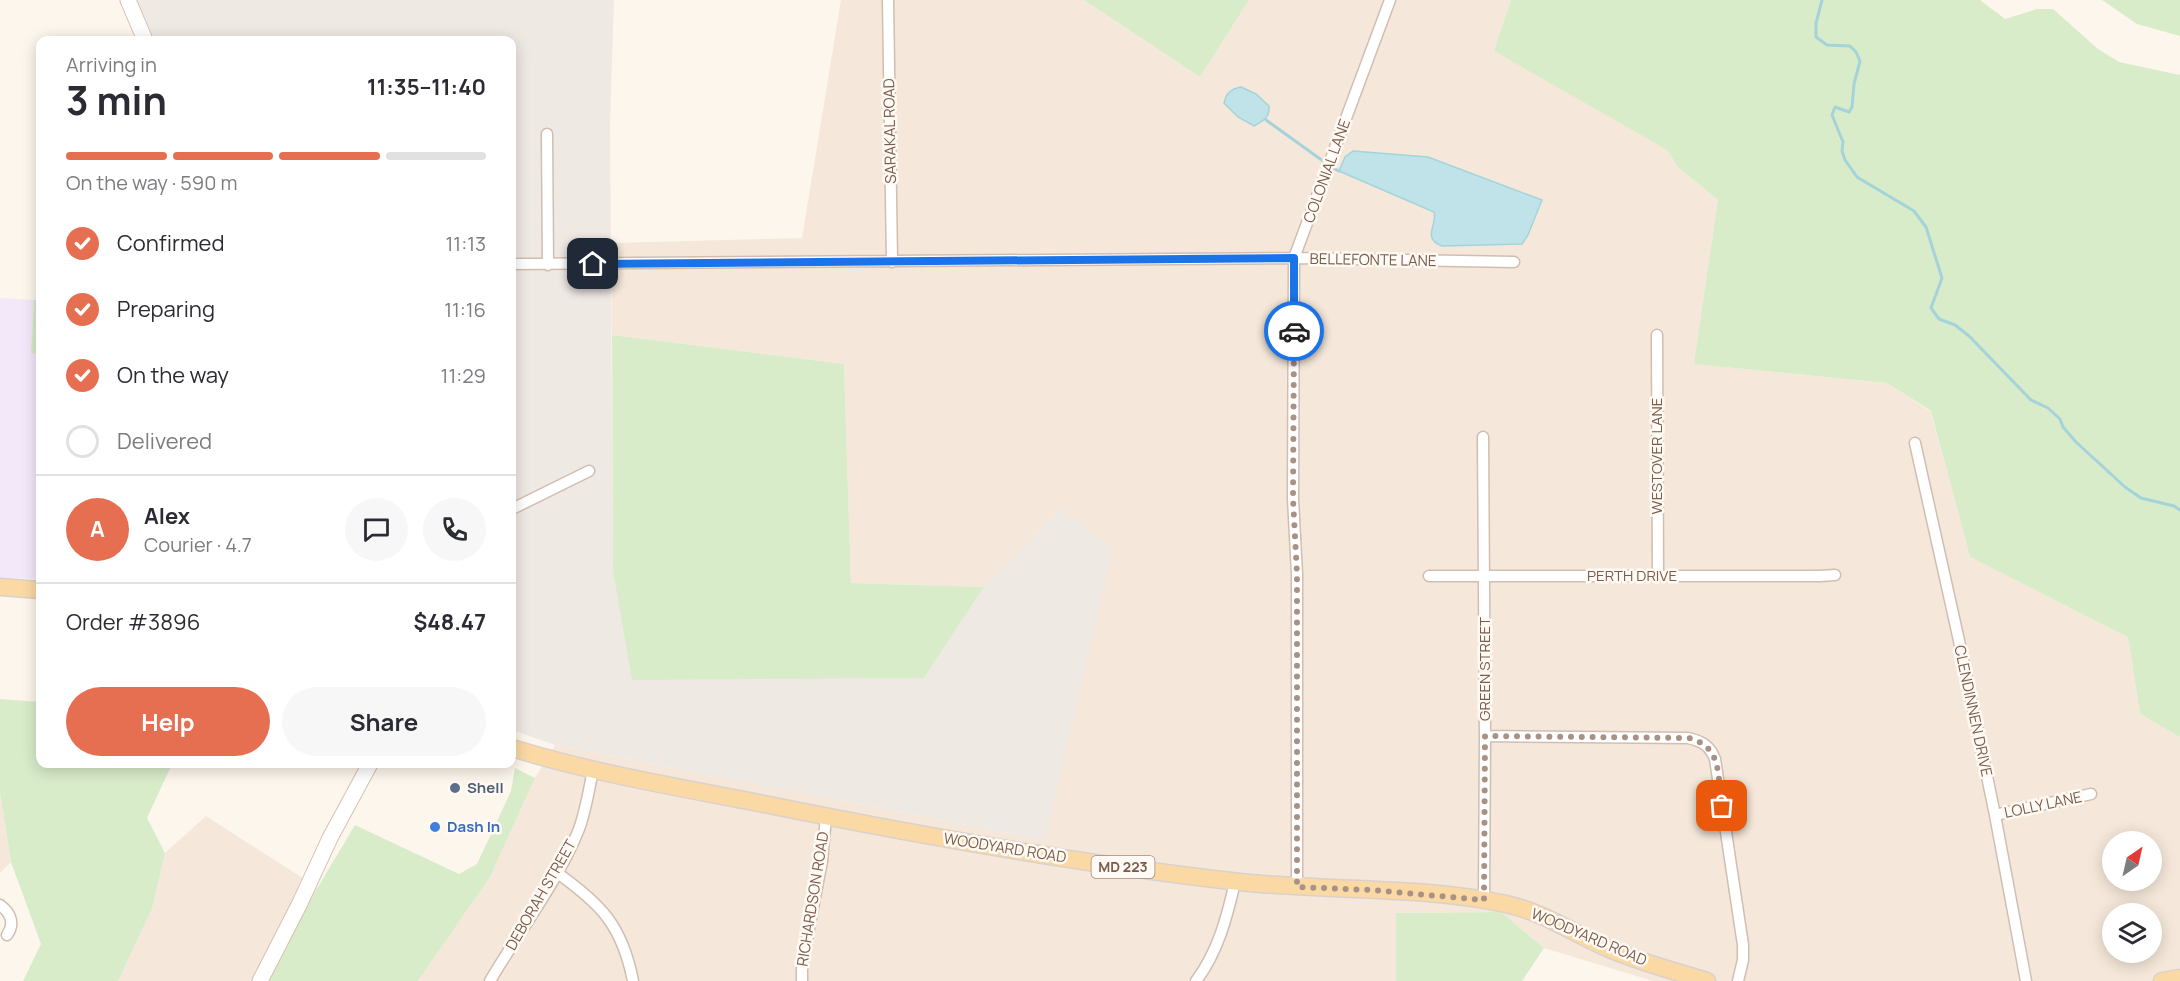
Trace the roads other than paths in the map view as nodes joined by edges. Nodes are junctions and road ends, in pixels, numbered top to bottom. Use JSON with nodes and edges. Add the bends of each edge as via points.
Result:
{"nodes":[{"id":1,"x":128,"y":0,"type":"edge"},
{"id":2,"x":888,"y":0,"type":"edge"},
{"id":3,"x":1390,"y":0,"type":"edge"},
{"id":4,"x":143,"y":36,"type":"edge"},
{"id":5,"x":548,"y":134,"type":"dead end"},
{"id":6,"x":1294,"y":258,"type":"junction"},
{"id":7,"x":892,"y":262,"type":"junction"},
{"id":8,"x":1514,"y":262,"type":"dead end"},
{"id":9,"x":516,"y":264,"type":"edge"},
{"id":10,"x":548,"y":265,"type":"junction"},
{"id":11,"x":1657,"y":335,"type":"dead end"},
{"id":12,"x":1483,"y":437,"type":"dead end"},
{"id":13,"x":1915,"y":443,"type":"dead end"},
{"id":14,"x":589,"y":471,"type":"dead end"},
{"id":15,"x":516,"y":507,"type":"edge"},
{"id":16,"x":1835,"y":575,"type":"dead end"},
{"id":17,"x":1429,"y":576,"type":"dead end"},
{"id":18,"x":1485,"y":576,"type":"junction"},
{"id":19,"x":1658,"y":576,"type":"junction"},
{"id":20,"x":0,"y":587,"type":"edge"},
{"id":21,"x":36,"y":590,"type":"edge"},
{"id":22,"x":1485,"y":736,"type":"junction"},
{"id":23,"x":516,"y":749,"type":"edge"},
{"id":24,"x":368,"y":768,"type":"edge"},
{"id":25,"x":380,"y":768,"type":"edge"},
{"id":26,"x":592,"y":770,"type":"junction"},
{"id":27,"x":2091,"y":794,"type":"dead end"},
{"id":28,"x":1995,"y":815,"type":"junction"},
{"id":29,"x":826,"y":818,"type":"junction"},
{"id":30,"x":556,"y":872,"type":"junction"},
{"id":31,"x":314,"y":873,"type":"junction"},
{"id":32,"x":1235,"y":882,"type":"junction"},
{"id":33,"x":1297,"y":887,"type":"junction"},
{"id":34,"x":1484,"y":900,"type":"junction"},
{"id":35,"x":0,"y":905,"type":"edge"},
{"id":36,"x":7,"y":935,"type":"dead end"},
{"id":37,"x":2180,"y":978,"type":"edge"},
{"id":38,"x":260,"y":981,"type":"edge"},
{"id":39,"x":490,"y":981,"type":"edge"},
{"id":40,"x":633,"y":981,"type":"edge"},
{"id":41,"x":802,"y":981,"type":"edge"},
{"id":42,"x":1196,"y":981,"type":"edge"},
{"id":43,"x":1707,"y":981,"type":"edge"},
{"id":44,"x":1738,"y":981,"type":"edge"},
{"id":45,"x":2026,"y":981,"type":"edge"},
{"id":46,"x":2162,"y":981,"type":"edge"}],
"edges":[{"from":1,"to":4,"type":"street"},
{"from":2,"to":7,"type":"street","name":"SARAKAL ROAD"},
{"from":3,"to":6,"type":"street","name":"COLONIAL LANE"},
{"from":5,"to":10,"type":"street"},
{"from":6,"to":7,"type":"street","name":"BELLEFONTE LANE"},
{"from":6,"to":8,"type":"street","name":"BELLEFONTE LANE"},
{"from":6,"to":33,"type":"street","name":"COLONIAL LANE"},
{"from":7,"to":10,"type":"street","name":"BELLEFONTE LANE"},
{"from":9,"to":10,"type":"street","name":"BELLEFONTE LANE"},
{"from":11,"to":19,"type":"street","name":"WESTOVER LANE"},
{"from":12,"to":18,"type":"street","name":"GREEN STREET"},
{"from":13,"to":28,"type":"street","name":"CLENDINNEN DRIVE"},
{"from":14,"to":15,"type":"street"},
{"from":16,"to":19,"type":"street","name":"PERTH DRIVE"},
{"from":17,"to":18,"type":"street","name":"PERTH DRIVE"},
{"from":18,"to":19,"type":"street","name":"PERTH DRIVE"},
{"from":18,"to":22,"type":"street","name":"GREEN STREET"},
{"from":20,"to":21,"type":"main road"},
{"from":22,"to":34,"type":"street","name":"GREEN STREET"},
{"from":22,"to":44,"type":"street","via":[[1689,738],[1709,747],[1715,759],[1743,945]]},
{"from":23,"to":26,"type":"main road","name":"WOODYARD ROAD","number":"MD 223"},
{"from":24,"to":31,"type":"street"},
{"from":25,"to":31,"type":"street","via":[[332,850]]},
{"from":26,"to":29,"type":"main road","name":"WOODYARD ROAD","number":"MD 223"},
{"from":26,"to":30,"type":"street","name":"DEBORAH STREET","via":[[578,829]]},
{"from":27,"to":28,"type":"street","name":"LOLLY LANE"},
{"from":28,"to":45,"type":"street","name":"CLENDINNEN DRIVE"},
{"from":29,"to":32,"type":"main road","name":"WOODYARD ROAD","number":"MD 223","via":[[991,847]]},
{"from":29,"to":41,"type":"street","name":"RICHARDSON ROAD"},
{"from":30,"to":39,"type":"street","name":"DEBORAH STREET"},
{"from":30,"to":40,"type":"street","via":[[592,899],[606,915],[628,959]]},
{"from":31,"to":38,"type":"street"},
{"from":32,"to":33,"type":"main road","name":"WOODYARD ROAD","number":"MD 223"},
{"from":32,"to":42,"type":"street","via":[[1221,934]]},
{"from":33,"to":34,"type":"main road","name":"WOODYARD ROAD","number":"MD 223"},
{"from":34,"to":43,"type":"main road","name":"WOODYARD ROAD","number":"MD 223","via":[[1541,915],[1610,949]]},
{"from":35,"to":36,"type":"street","via":[[11,918]]},
{"from":37,"to":46,"type":"main road"}]}
